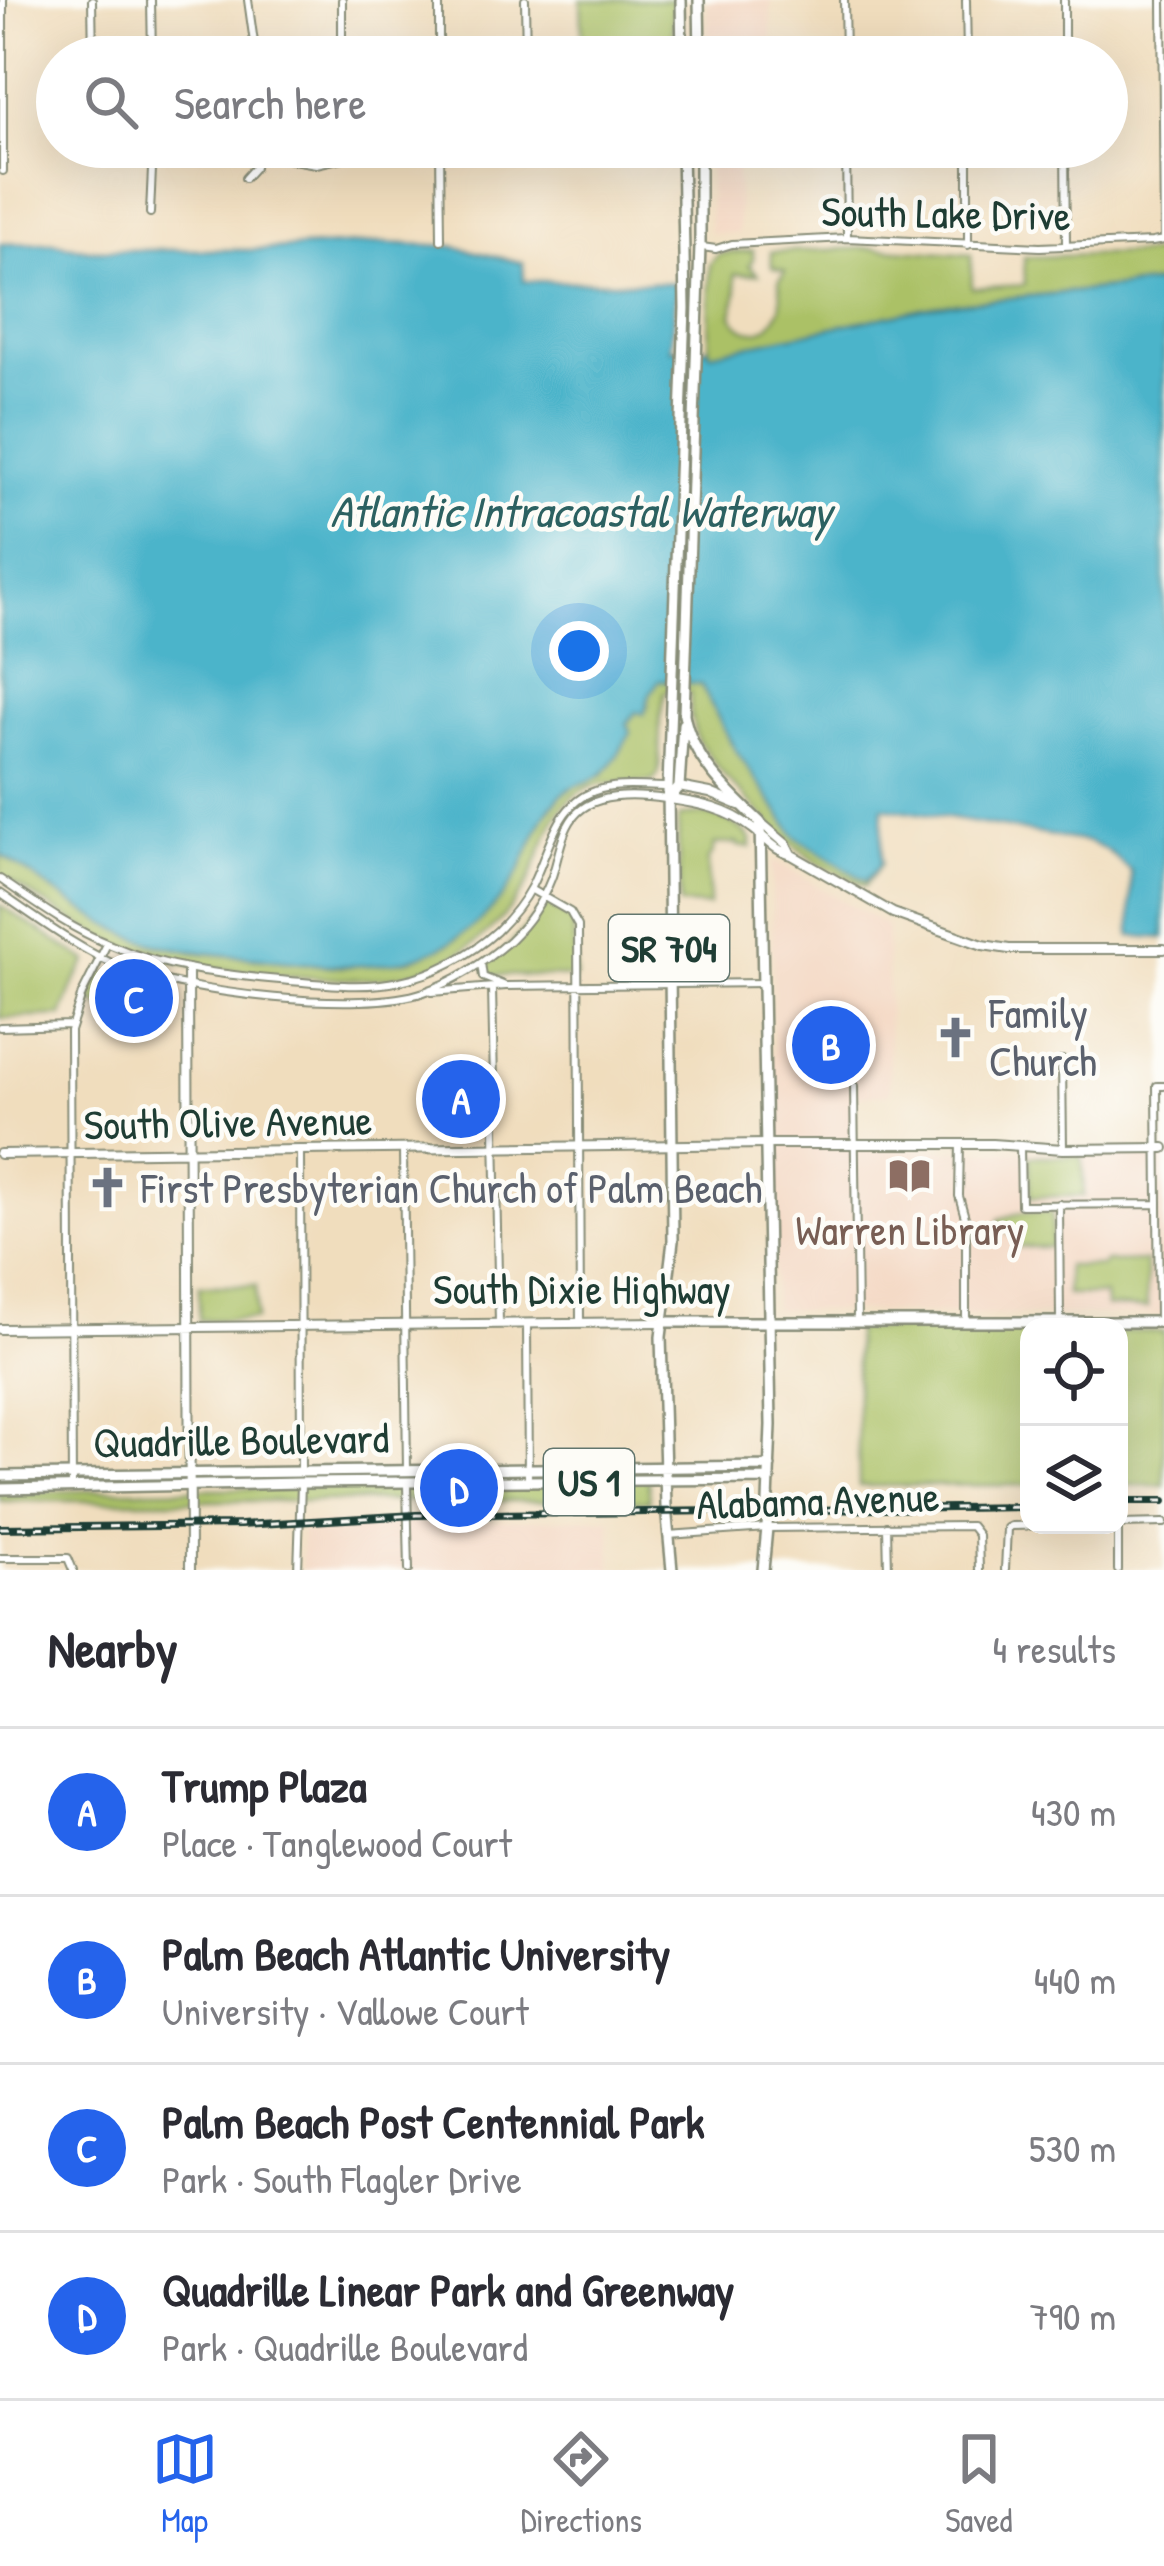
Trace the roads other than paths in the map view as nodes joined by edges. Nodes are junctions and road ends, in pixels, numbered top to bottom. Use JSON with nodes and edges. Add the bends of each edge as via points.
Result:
{"nodes":[{"id":1,"x":3,"y":0,"type":"edge"},
{"id":2,"x":92,"y":0,"type":"edge"},
{"id":3,"x":151,"y":0,"type":"edge"},
{"id":4,"x":248,"y":0,"type":"edge"},
{"id":5,"x":342,"y":0,"type":"edge"},
{"id":6,"x":439,"y":0,"type":"edge"},
{"id":7,"x":525,"y":0,"type":"edge"},
{"id":8,"x":681,"y":0,"type":"edge"},
{"id":9,"x":699,"y":0,"type":"edge"},
{"id":10,"x":844,"y":0,"type":"edge"},
{"id":11,"x":966,"y":0,"type":"edge"},
{"id":12,"x":1064,"y":0,"type":"edge"},
{"id":13,"x":1162,"y":0,"type":"edge"},
{"id":14,"x":93,"y":36,"type":"edge"},
{"id":15,"x":152,"y":36,"type":"edge"},
{"id":16,"x":253,"y":36,"type":"edge"},
{"id":17,"x":343,"y":36,"type":"edge"},
{"id":18,"x":439,"y":36,"type":"edge"},
{"id":19,"x":526,"y":36,"type":"edge"},
{"id":20,"x":682,"y":36,"type":"edge"},
{"id":21,"x":700,"y":36,"type":"edge"},
{"id":22,"x":845,"y":36,"type":"edge"},
{"id":23,"x":967,"y":36,"type":"edge"},
{"id":24,"x":1064,"y":36,"type":"edge"},
{"id":25,"x":152,"y":168,"type":"edge"},
{"id":26,"x":254,"y":168,"type":"edge"},
{"id":27,"x":440,"y":168,"type":"edge"},
{"id":28,"x":682,"y":168,"type":"edge"},
{"id":29,"x":700,"y":168,"type":"edge"},
{"id":30,"x":845,"y":168,"type":"edge"},
{"id":31,"x":968,"y":168,"type":"edge"},
{"id":32,"x":1065,"y":168,"type":"edge"},
{"id":33,"x":3,"y":171,"type":"edge"},
{"id":34,"x":245,"y":178,"type":"dead end"},
{"id":35,"x":150,"y":212,"type":"dead end"},
{"id":36,"x":683,"y":227,"type":"junction"},
{"id":37,"x":700,"y":232,"type":"junction"},
{"id":38,"x":847,"y":238,"type":"junction"},
{"id":39,"x":441,"y":240,"type":"dead end"},
{"id":40,"x":1164,"y":240,"type":"edge"},
{"id":41,"x":727,"y":245,"type":"junction"},
{"id":42,"x":968,"y":245,"type":"junction"},
{"id":43,"x":700,"y":246,"type":"junction"},
{"id":44,"x":1066,"y":247,"type":"junction"},
{"id":45,"x":684,"y":714,"type":"junction"},
{"id":46,"x":672,"y":791,"type":"junction"},
{"id":47,"x":746,"y":808,"type":"junction"},
{"id":48,"x":760,"y":821,"type":"junction"},
{"id":49,"x":761,"y":835,"type":"junction"},
{"id":50,"x":792,"y":855,"type":"junction"},
{"id":51,"x":0,"y":879,"type":"edge"},
{"id":52,"x":530,"y":889,"type":"junction"},
{"id":53,"x":0,"y":893,"type":"edge"},
{"id":54,"x":543,"y":896,"type":"junction"},
{"id":55,"x":107,"y":944,"type":"junction"},
{"id":56,"x":1164,"y":949,"type":"edge"},
{"id":57,"x":100,"y":957,"type":"junction"},
{"id":58,"x":458,"y":958,"type":"junction"},
{"id":59,"x":481,"y":962,"type":"junction"},
{"id":60,"x":188,"y":969,"type":"junction"},
{"id":61,"x":431,"y":971,"type":"junction"},
{"id":62,"x":454,"y":979,"type":"junction"},
{"id":63,"x":764,"y":982,"type":"junction"},
{"id":64,"x":669,"y":985,"type":"junction"},
{"id":65,"x":186,"y":986,"type":"junction"},
{"id":66,"x":506,"y":986,"type":"junction"},
{"id":67,"x":579,"y":986,"type":"junction"},
{"id":68,"x":492,"y":988,"type":"junction"},
{"id":69,"x":458,"y":989,"type":"junction"},
{"id":70,"x":425,"y":992,"type":"junction"},
{"id":71,"x":70,"y":1025,"type":"junction"},
{"id":72,"x":0,"y":1027,"type":"edge"},
{"id":73,"x":1062,"y":1060,"type":"dead end"},
{"id":74,"x":854,"y":1086,"type":"dead end"},
{"id":75,"x":1160,"y":1086,"type":"edge"},
{"id":76,"x":960,"y":1143,"type":"junction"},
{"id":77,"x":766,"y":1144,"type":"junction"},
{"id":78,"x":855,"y":1144,"type":"junction"},
{"id":79,"x":672,"y":1145,"type":"junction"},
{"id":80,"x":1021,"y":1146,"type":"junction"},
{"id":81,"x":580,"y":1147,"type":"junction"},
{"id":82,"x":496,"y":1148,"type":"junction"},
{"id":83,"x":1161,"y":1148,"type":"edge"},
{"id":84,"x":1063,"y":1149,"type":"junction"},
{"id":85,"x":403,"y":1150,"type":"junction"},
{"id":86,"x":300,"y":1151,"type":"junction"},
{"id":87,"x":189,"y":1152,"type":"junction"},
{"id":88,"x":71,"y":1153,"type":"junction"},
{"id":89,"x":0,"y":1154,"type":"edge"},
{"id":90,"x":1059,"y":1204,"type":"junction"},
{"id":91,"x":1158,"y":1204,"type":"junction"},
{"id":92,"x":1060,"y":1318,"type":"edge"},
{"id":93,"x":769,"y":1321,"type":"junction"},
{"id":94,"x":857,"y":1321,"type":"junction"},
{"id":95,"x":526,"y":1322,"type":"junction"},
{"id":96,"x":580,"y":1322,"type":"junction"},
{"id":97,"x":662,"y":1322,"type":"junction"},
{"id":98,"x":966,"y":1322,"type":"junction"},
{"id":99,"x":1020,"y":1322,"type":"edge"},
{"id":100,"x":1128,"y":1322,"type":"edge"},
{"id":101,"x":1161,"y":1322,"type":"edge"},
{"id":102,"x":499,"y":1323,"type":"junction"},
{"id":103,"x":405,"y":1324,"type":"junction"},
{"id":104,"x":302,"y":1325,"type":"junction"},
{"id":105,"x":188,"y":1327,"type":"junction"},
{"id":106,"x":72,"y":1329,"type":"junction"},
{"id":107,"x":0,"y":1330,"type":"edge"},
{"id":108,"x":770,"y":1466,"type":"junction"},
{"id":109,"x":664,"y":1468,"type":"junction"},
{"id":110,"x":527,"y":1469,"type":"junction"},
{"id":111,"x":407,"y":1471,"type":"junction"},
{"id":112,"x":72,"y":1474,"type":"junction"},
{"id":113,"x":190,"y":1474,"type":"junction"},
{"id":114,"x":0,"y":1476,"type":"edge"},
{"id":115,"x":301,"y":1478,"type":"junction"},
{"id":116,"x":770,"y":1479,"type":"junction"},
{"id":117,"x":664,"y":1480,"type":"junction"},
{"id":118,"x":528,"y":1483,"type":"junction"},
{"id":119,"x":407,"y":1484,"type":"junction"},
{"id":120,"x":72,"y":1487,"type":"junction"},
{"id":121,"x":190,"y":1487,"type":"junction"},
{"id":122,"x":0,"y":1489,"type":"edge"},
{"id":123,"x":1164,"y":1523,"type":"edge"},
{"id":124,"x":1128,"y":1524,"type":"edge"},
{"id":125,"x":887,"y":1526,"type":"junction"},
{"id":126,"x":1020,"y":1526,"type":"edge"},
{"id":127,"x":767,"y":1528,"type":"junction"},
{"id":128,"x":1118,"y":1534,"type":"edge"},
{"id":129,"x":668,"y":1535,"type":"junction"},
{"id":130,"x":0,"y":1558,"type":"edge"},
{"id":131,"x":73,"y":1570,"type":"edge"},
{"id":132,"x":190,"y":1570,"type":"edge"},
{"id":133,"x":298,"y":1570,"type":"edge"},
{"id":134,"x":409,"y":1570,"type":"edge"},
{"id":135,"x":672,"y":1570,"type":"edge"},
{"id":136,"x":763,"y":1570,"type":"edge"},
{"id":137,"x":888,"y":1570,"type":"edge"},
{"id":138,"x":979,"y":1570,"type":"edge"},
{"id":139,"x":1005,"y":1570,"type":"edge"},
{"id":140,"x":1118,"y":1570,"type":"edge"}],
"edges":[{"from":1,"to":33,"type":"street"},
{"from":2,"to":14,"type":"street"},
{"from":3,"to":15,"type":"street"},
{"from":4,"to":16,"type":"street"},
{"from":5,"to":17,"type":"street"},
{"from":6,"to":18,"type":"street"},
{"from":7,"to":19,"type":"street"},
{"from":8,"to":20,"type":"main road"},
{"from":9,"to":21,"type":"main road"},
{"from":10,"to":22,"type":"street"},
{"from":11,"to":23,"type":"street"},
{"from":12,"to":24,"type":"street"},
{"from":13,"to":40,"type":"street"},
{"from":25,"to":35,"type":"street"},
{"from":26,"to":34,"type":"street"},
{"from":27,"to":39,"type":"street"},
{"from":28,"to":36,"type":"main road","number":"SR 704"},
{"from":29,"to":37,"type":"main road"},
{"from":30,"to":38,"type":"street"},
{"from":31,"to":42,"type":"street"},
{"from":32,"to":44,"type":"street"},
{"from":36,"to":43,"type":"main road"},
{"from":36,"to":46,"type":"main road","number":"SR 704"},
{"from":37,"to":41,"type":"street","name":"South Lake Drive"},
{"from":37,"to":43,"type":"main road"},
{"from":38,"to":41,"type":"street","name":"South Lake Drive"},
{"from":38,"to":42,"type":"street","name":"South Lake Drive"},
{"from":40,"to":44,"type":"street","name":"South Lake Drive"},
{"from":41,"to":43,"type":"street","name":"South Lake Drive"},
{"from":42,"to":44,"type":"street","name":"South Lake Drive"},
{"from":43,"to":45,"type":"main road"},
{"from":45,"to":46,"type":"main road"},
{"from":45,"to":47,"type":"main road","via":[[700,757]]},
{"from":46,"to":47,"type":"street","via":[[718,795]]},
{"from":46,"to":49,"type":"street"},
{"from":46,"to":52,"type":"street","via":[[602,789],[581,797],[560,821]]},
{"from":46,"to":54,"type":"street","via":[[584,807],[571,820]]},
{"from":46,"to":64,"type":"main road","number":"SR 704"},
{"from":47,"to":48,"type":"main road"},
{"from":48,"to":49,"type":"main road","number":"SR 704"},
{"from":48,"to":50,"type":"street"},
{"from":49,"to":50,"type":"street"},
{"from":49,"to":63,"type":"main road","number":"SR 704"},
{"from":50,"to":56,"type":"street","via":[[893,913],[983,945]]},
{"from":51,"to":55,"type":"street"},
{"from":52,"to":54,"type":"street"},
{"from":52,"to":58,"type":"street","via":[[499,930]]},
{"from":53,"to":57,"type":"street"},
{"from":54,"to":59,"type":"street","via":[[520,930]]},
{"from":54,"to":67,"type":"street","via":[[577,921]]},
{"from":55,"to":57,"type":"street"},
{"from":55,"to":60,"type":"street"},
{"from":57,"to":65,"type":"street"},
{"from":57,"to":71,"type":"street"},
{"from":58,"to":61,"type":"street"},
{"from":58,"to":62,"type":"street"},
{"from":59,"to":62,"type":"street"},
{"from":59,"to":66,"type":"street","via":[[483,976]]},
{"from":60,"to":61,"type":"street","via":[[361,986]]},
{"from":60,"to":65,"type":"street"},
{"from":61,"to":62,"type":"street"},
{"from":62,"to":69,"type":"street"},
{"from":62,"to":70,"type":"street"},
{"from":63,"to":64,"type":"street"},
{"from":63,"to":77,"type":"main road","number":"SR 704"},
{"from":64,"to":67,"type":"street"},
{"from":64,"to":79,"type":"main road","number":"SR 704"},
{"from":65,"to":70,"type":"street","via":[[360,1002]]},
{"from":65,"to":87,"type":"street"},
{"from":66,"to":67,"type":"street"},
{"from":66,"to":68,"type":"street"},
{"from":67,"to":81,"type":"street"},
{"from":68,"to":69,"type":"street"},
{"from":68,"to":82,"type":"street"},
{"from":69,"to":70,"type":"street"},
{"from":71,"to":72,"type":"street"},
{"from":71,"to":88,"type":"street"},
{"from":73,"to":84,"type":"street"},
{"from":74,"to":78,"type":"street"},
{"from":75,"to":83,"type":"street"},
{"from":76,"to":78,"type":"street"},
{"from":76,"to":80,"type":"street"},
{"from":76,"to":98,"type":"street"},
{"from":77,"to":78,"type":"street"},
{"from":77,"to":79,"type":"street","name":"South Olive Avenue"},
{"from":77,"to":93,"type":"main road","number":"SR 704"},
{"from":78,"to":94,"type":"street"},
{"from":79,"to":81,"type":"street","name":"South Olive Avenue"},
{"from":79,"to":97,"type":"main road","number":"SR 704","via":[[673,1241]]},
{"from":80,"to":84,"type":"street"},
{"from":80,"to":90,"type":"street","via":[[1021,1204]]},
{"from":81,"to":82,"type":"street","name":"South Olive Avenue"},
{"from":81,"to":96,"type":"street"},
{"from":82,"to":85,"type":"street","name":"South Olive Avenue"},
{"from":82,"to":102,"type":"street"},
{"from":83,"to":84,"type":"street"},
{"from":83,"to":91,"type":"street"},
{"from":85,"to":86,"type":"street","name":"South Olive Avenue"},
{"from":85,"to":103,"type":"street"},
{"from":86,"to":87,"type":"street","name":"South Olive Avenue"},
{"from":86,"to":104,"type":"street"},
{"from":87,"to":88,"type":"street","name":"South Olive Avenue"},
{"from":87,"to":105,"type":"street"},
{"from":88,"to":89,"type":"street","name":"South Olive Avenue"},
{"from":88,"to":106,"type":"street"},
{"from":90,"to":91,"type":"street"},
{"from":90,"to":92,"type":"street"},
{"from":91,"to":101,"type":"street"},
{"from":93,"to":94,"type":"main road","name":"South Dixie Highway"},
{"from":93,"to":97,"type":"main road","name":"South Dixie Highway"},
{"from":93,"to":108,"type":"main road"},
{"from":94,"to":98,"type":"main road","name":"South Dixie Highway"},
{"from":95,"to":96,"type":"street","name":"South Dixie Highway"},
{"from":95,"to":102,"type":"street","name":"South Dixie Highway"},
{"from":95,"to":110,"type":"street"},
{"from":96,"to":97,"type":"street","name":"South Dixie Highway"},
{"from":97,"to":109,"type":"main road","number":"US 1"},
{"from":98,"to":99,"type":"main road","name":"South Dixie Highway"},
{"from":100,"to":101,"type":"main road","name":"South Dixie Highway"},
{"from":102,"to":103,"type":"street","name":"South Dixie Highway"},
{"from":103,"to":104,"type":"street","name":"South Dixie Highway"},
{"from":103,"to":111,"type":"street"},
{"from":104,"to":105,"type":"street","name":"South Dixie Highway"},
{"from":104,"to":115,"type":"street"},
{"from":105,"to":106,"type":"street","name":"South Dixie Highway"},
{"from":105,"to":113,"type":"street"},
{"from":106,"to":107,"type":"street","name":"South Dixie Highway"},
{"from":106,"to":112,"type":"street"},
{"from":108,"to":109,"type":"main road","name":"Quadrille Boulevard"},
{"from":108,"to":116,"type":"main road"},
{"from":109,"to":110,"type":"main road","name":"Quadrille Boulevard","number":"US 1"},
{"from":109,"to":117,"type":"main road"},
{"from":110,"to":111,"type":"main road","name":"Quadrille Boulevard","number":"US 1"},
{"from":110,"to":118,"type":"street"},
{"from":111,"to":115,"type":"main road","name":"Quadrille Boulevard","number":"US 1"},
{"from":111,"to":119,"type":"street"},
{"from":112,"to":113,"type":"main road","name":"Quadrille Boulevard","number":"US 1"},
{"from":112,"to":114,"type":"main road","name":"Quadrille Boulevard","number":"US 1"},
{"from":112,"to":120,"type":"street"},
{"from":113,"to":115,"type":"main road","name":"Quadrille Boulevard","number":"US 1"},
{"from":113,"to":121,"type":"street"},
{"from":115,"to":119,"type":"main road","name":"Quadrille Boulevard","number":"US 1"},
{"from":115,"to":121,"type":"main road","name":"Quadrille Boulevard","number":"US 1"},
{"from":115,"to":133,"type":"street"},
{"from":116,"to":117,"type":"main road","name":"Quadrille Boulevard","number":"US 1"},
{"from":116,"to":127,"type":"main road"},
{"from":117,"to":118,"type":"main road","name":"Quadrille Boulevard","number":"US 1"},
{"from":117,"to":129,"type":"main road"},
{"from":118,"to":119,"type":"main road","name":"Quadrille Boulevard","number":"US 1"},
{"from":119,"to":134,"type":"street"},
{"from":120,"to":121,"type":"main road","name":"Quadrille Boulevard","number":"US 1"},
{"from":120,"to":122,"type":"main road","name":"Quadrille Boulevard","number":"US 1"},
{"from":121,"to":132,"type":"street"},
{"from":123,"to":124,"type":"street"},
{"from":125,"to":127,"type":"street","name":"Alabama Avenue"},
{"from":125,"to":137,"type":"street"},
{"from":125,"to":138,"type":"street","name":"Alabama Avenue","via":[[971,1526]]},
{"from":126,"to":139,"type":"street","via":[[1007,1528]]},
{"from":127,"to":129,"type":"street","name":"Alabama Avenue"},
{"from":127,"to":136,"type":"main road"},
{"from":128,"to":140,"type":"street"},
{"from":129,"to":135,"type":"main road"},
{"from":130,"to":131,"type":"street","via":[[70,1558]]}]}
